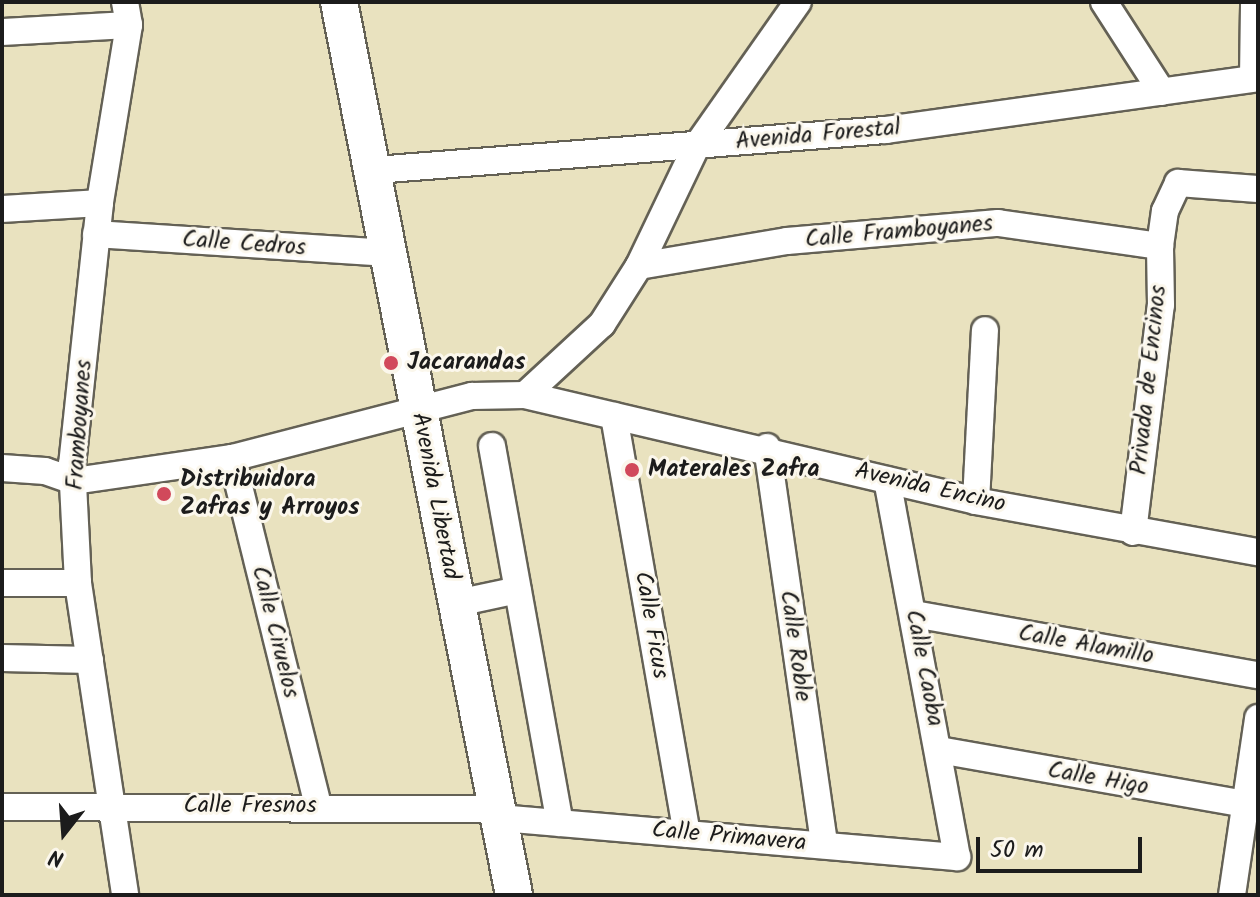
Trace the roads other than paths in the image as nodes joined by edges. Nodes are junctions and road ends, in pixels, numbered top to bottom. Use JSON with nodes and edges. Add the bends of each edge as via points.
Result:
{"nodes":[{"id":1,"x":339,"y":2,"type":"edge"},
{"id":2,"x":798,"y":2,"type":"edge"},
{"id":3,"x":1104,"y":2,"type":"edge"},
{"id":4,"x":1254,"y":2,"type":"edge"},
{"id":5,"x":127,"y":13,"type":"edge"},
{"id":6,"x":2,"y":32,"type":"edge"},
{"id":7,"x":1256,"y":78,"type":"edge"},
{"id":8,"x":1162,"y":92,"type":"junction"},
{"id":9,"x":696,"y":147,"type":"junction"},
{"id":10,"x":375,"y":170,"type":"junction"},
{"id":11,"x":1258,"y":189,"type":"edge"},
{"id":12,"x":100,"y":203,"type":"junction"},
{"id":13,"x":2,"y":209,"type":"edge"},
{"id":14,"x":96,"y":234,"type":"junction"},
{"id":15,"x":1160,"y":246,"type":"junction"},
{"id":16,"x":391,"y":253,"type":"junction"},
{"id":17,"x":639,"y":266,"type":"junction"},
{"id":18,"x":985,"y":330,"type":"dead end"},
{"id":19,"x":525,"y":395,"type":"junction"},
{"id":20,"x":417,"y":412,"type":"junction"},
{"id":21,"x":614,"y":416,"type":"junction"},
{"id":22,"x":492,"y":446,"type":"dead end"},
{"id":23,"x":767,"y":447,"type":"junction"},
{"id":24,"x":232,"y":458,"type":"junction"},
{"id":25,"x":2,"y":468,"type":"edge"},
{"id":26,"x":887,"y":480,"type":"junction"},
{"id":27,"x":74,"y":481,"type":"junction"},
{"id":28,"x":976,"y":501,"type":"junction"},
{"id":29,"x":1133,"y":532,"type":"junction"},
{"id":30,"x":1258,"y":552,"type":"edge"},
{"id":31,"x":2,"y":583,"type":"edge"},
{"id":32,"x":78,"y":583,"type":"junction"},
{"id":33,"x":518,"y":590,"type":"junction"},
{"id":34,"x":457,"y":603,"type":"junction"},
{"id":35,"x":914,"y":614,"type":"junction"},
{"id":36,"x":2,"y":658,"type":"edge"},
{"id":37,"x":90,"y":660,"type":"junction"},
{"id":38,"x":1258,"y":675,"type":"edge"},
{"id":39,"x":1258,"y":718,"type":"edge"},
{"id":40,"x":939,"y":750,"type":"junction"},
{"id":41,"x":113,"y":805,"type":"junction"},
{"id":42,"x":318,"y":806,"type":"junction"},
{"id":43,"x":1250,"y":806,"type":"edge"},
{"id":44,"x":2,"y":807,"type":"edge"},
{"id":45,"x":499,"y":814,"type":"junction"},
{"id":46,"x":560,"y":823,"type":"junction"},
{"id":47,"x":687,"y":834,"type":"junction"},
{"id":48,"x":824,"y":845,"type":"junction"},
{"id":49,"x":957,"y":857,"type":"joint"},
{"id":50,"x":125,"y":895,"type":"edge"},
{"id":51,"x":514,"y":895,"type":"edge"},
{"id":52,"x":1232,"y":895,"type":"edge"}],
"edges":[{"from":1,"to":10,"type":"main road","name":"Avenida Libertad"},
{"from":2,"to":9,"type":"street"},
{"from":3,"to":8,"type":"street"},
{"from":4,"to":7,"type":"street"},
{"from":5,"to":6,"type":"street"},
{"from":5,"to":12,"type":"street","name":"Framboyanes"},
{"from":7,"to":8,"type":"street","name":"Avenida Forestal"},
{"from":8,"to":9,"type":"street","name":"Avenida Forestal","via":[[885,130]]},
{"from":9,"to":10,"type":"street","name":"Avenida Forestal"},
{"from":9,"to":17,"type":"street"},
{"from":10,"to":16,"type":"main road","name":"Avenida Libertad"},
{"from":11,"to":15,"type":"street","name":"Privada de Encinos","via":[[1178,183],[1165,211]]},
{"from":12,"to":13,"type":"street"},
{"from":12,"to":14,"type":"street","name":"Framboyanes"},
{"from":14,"to":16,"type":"street","name":"Calle Cedros"},
{"from":14,"to":27,"type":"street","name":"Framboyanes"},
{"from":15,"to":17,"type":"street","name":"Calle Framboyanes","via":[[998,223],[787,241]]},
{"from":15,"to":29,"type":"street","name":"Privada de Encinos","via":[[1161,305]]},
{"from":16,"to":20,"type":"main road","name":"Avenida Libertad"},
{"from":17,"to":19,"type":"street","via":[[602,324]]},
{"from":18,"to":28,"type":"street"},
{"from":19,"to":20,"type":"street","name":"Avenida Encino","via":[[472,396]]},
{"from":19,"to":21,"type":"street","name":"Avenida Encino"},
{"from":20,"to":24,"type":"street","name":"Avenida Encino"},
{"from":20,"to":34,"type":"main road","name":"Avenida Libertad"},
{"from":21,"to":23,"type":"street","name":"Avenida Encino"},
{"from":21,"to":47,"type":"street","name":"Calle Ficus"},
{"from":22,"to":33,"type":"street"},
{"from":23,"to":26,"type":"street","name":"Avenida Encino"},
{"from":23,"to":48,"type":"street","name":"Calle Roble"},
{"from":24,"to":27,"type":"street","name":"Avenida Encino"},
{"from":24,"to":42,"type":"street","name":"Calle Ciruelos"},
{"from":25,"to":27,"type":"street","via":[[45,471]]},
{"from":26,"to":28,"type":"street","name":"Avenida Encino"},
{"from":26,"to":35,"type":"street","name":"Calle Caoba"},
{"from":27,"to":32,"type":"street","name":"Framboyanes"},
{"from":28,"to":29,"type":"street","name":"Avenida Encino"},
{"from":29,"to":30,"type":"street","name":"Avenida Encino"},
{"from":31,"to":32,"type":"street"},
{"from":32,"to":37,"type":"street","name":"Framboyanes"},
{"from":33,"to":34,"type":"street"},
{"from":33,"to":46,"type":"street"},
{"from":34,"to":45,"type":"main road","name":"Avenida Libertad"},
{"from":35,"to":38,"type":"street","name":"Calle Alamillo"},
{"from":35,"to":40,"type":"street","name":"Calle Caoba"},
{"from":36,"to":37,"type":"street"},
{"from":37,"to":41,"type":"street","name":"Framboyanes"},
{"from":39,"to":43,"type":"street"},
{"from":40,"to":43,"type":"street","name":"Calle Higo"},
{"from":40,"to":49,"type":"street","name":"Calle Caoba"},
{"from":41,"to":42,"type":"street","name":"Calle Fresnos"},
{"from":41,"to":44,"type":"street","name":"Calle Fresnos"},
{"from":41,"to":50,"type":"street","name":"Framboyanes"},
{"from":42,"to":45,"type":"street","name":"Calle Fresnos"},
{"from":43,"to":52,"type":"street"},
{"from":45,"to":46,"type":"street","name":"Calle Primavera"},
{"from":45,"to":51,"type":"main road","name":"Avenida Libertad"},
{"from":46,"to":47,"type":"street","name":"Calle Primavera"},
{"from":47,"to":48,"type":"street","name":"Calle Primavera"},
{"from":48,"to":49,"type":"street","name":"Calle Primavera"}]}
